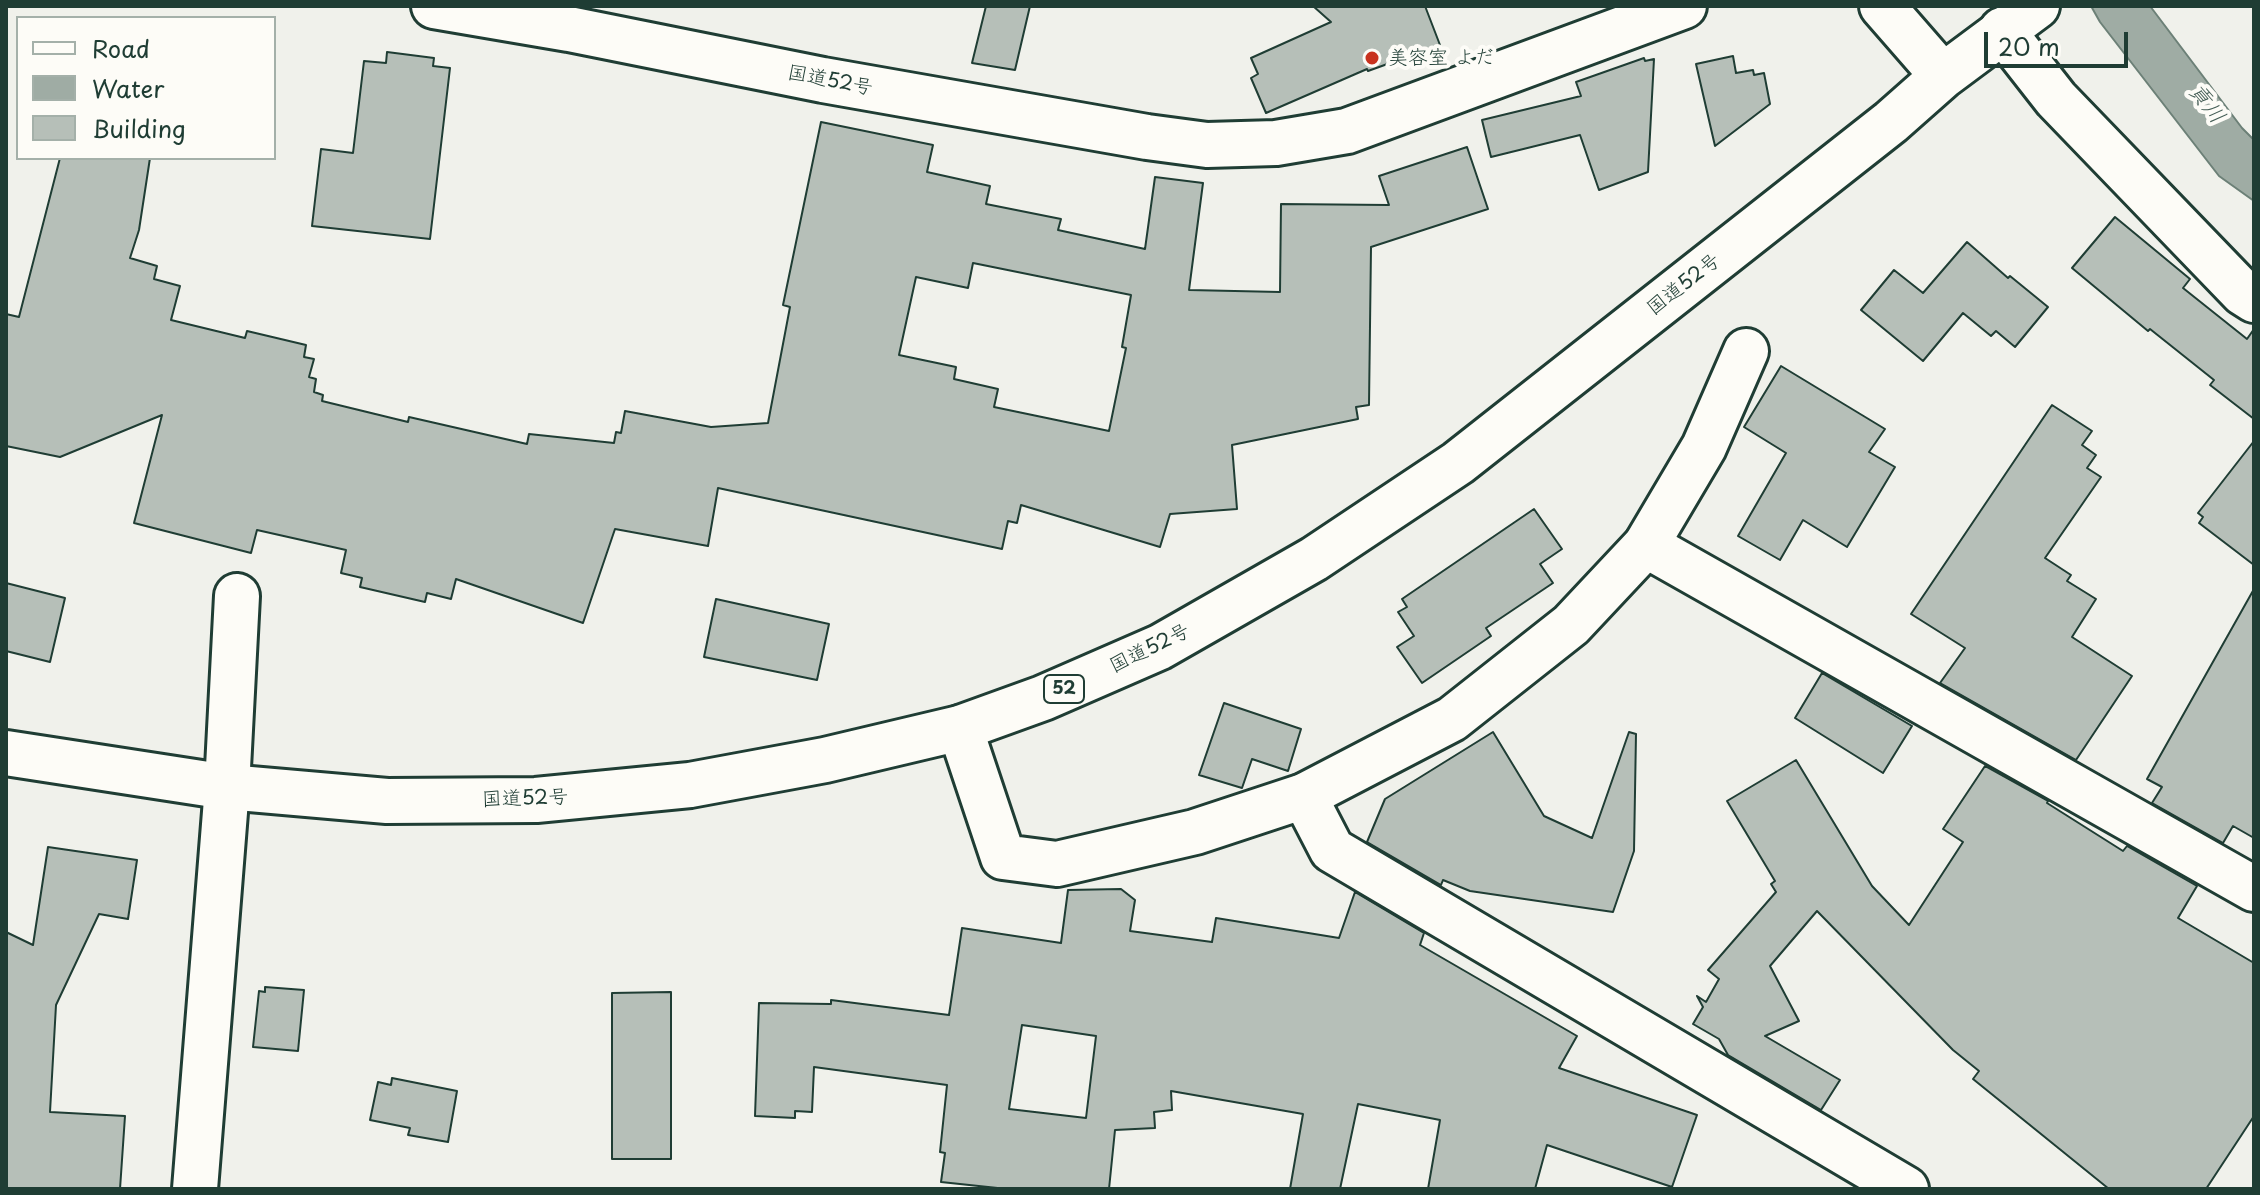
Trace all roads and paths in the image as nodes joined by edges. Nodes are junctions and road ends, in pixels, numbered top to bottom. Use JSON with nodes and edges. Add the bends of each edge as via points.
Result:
{"nodes":[{"id":1,"x":434,"y":6,"type":"edge"},
{"id":2,"x":1684,"y":6,"type":"edge"},
{"id":3,"x":1882,"y":6,"type":"edge"},
{"id":4,"x":2022,"y":17,"type":"edge"},
{"id":5,"x":1943,"y":76,"type":"junction"},
{"id":6,"x":2254,"y":300,"type":"edge"},
{"id":7,"x":1746,"y":351,"type":"dead end"},
{"id":8,"x":1646,"y":545,"type":"junction"},
{"id":9,"x":237,"y":596,"type":"dead end"},
{"id":10,"x":960,"y":728,"type":"junction"},
{"id":11,"x":6,"y":753,"type":"edge"},
{"id":12,"x":227,"y":787,"type":"junction"},
{"id":13,"x":1304,"y":796,"type":"junction"},
{"id":14,"x":2254,"y":889,"type":"edge"},
{"id":15,"x":195,"y":1189,"type":"edge"},
{"id":16,"x":1906,"y":1189,"type":"edge"}],
"edges":[{"from":1,"to":2,"type":"main road","name":"国道52号","via":[[838,83],[1207,145],[1276,143],[1347,131]]},
{"from":3,"to":5,"type":"main road"},
{"from":4,"to":5,"type":"main road","number":"52"},
{"from":4,"to":6,"type":"main road","via":[[2056,99]]},
{"from":5,"to":10,"type":"main road","name":"国道52号","number":"52","via":[[1458,463],[1314,559],[1160,647]]},
{"from":7,"to":8,"type":"main road","via":[[1704,447]]},
{"from":8,"to":13,"type":"main road","via":[[1571,625],[1452,719]]},
{"from":8,"to":14,"type":"main road"},
{"from":9,"to":12,"type":"main road"},
{"from":10,"to":12,"type":"main road","name":"国道52号","number":"52","via":[[690,785],[536,800],[387,801]]},
{"from":10,"to":13,"type":"main road","via":[[1003,857],[1057,864],[1195,832]]},
{"from":11,"to":12,"type":"main road","name":"国道52号","number":"52"},
{"from":12,"to":15,"type":"main road"},
{"from":13,"to":16,"type":"main road","via":[[1332,850]]}]}
